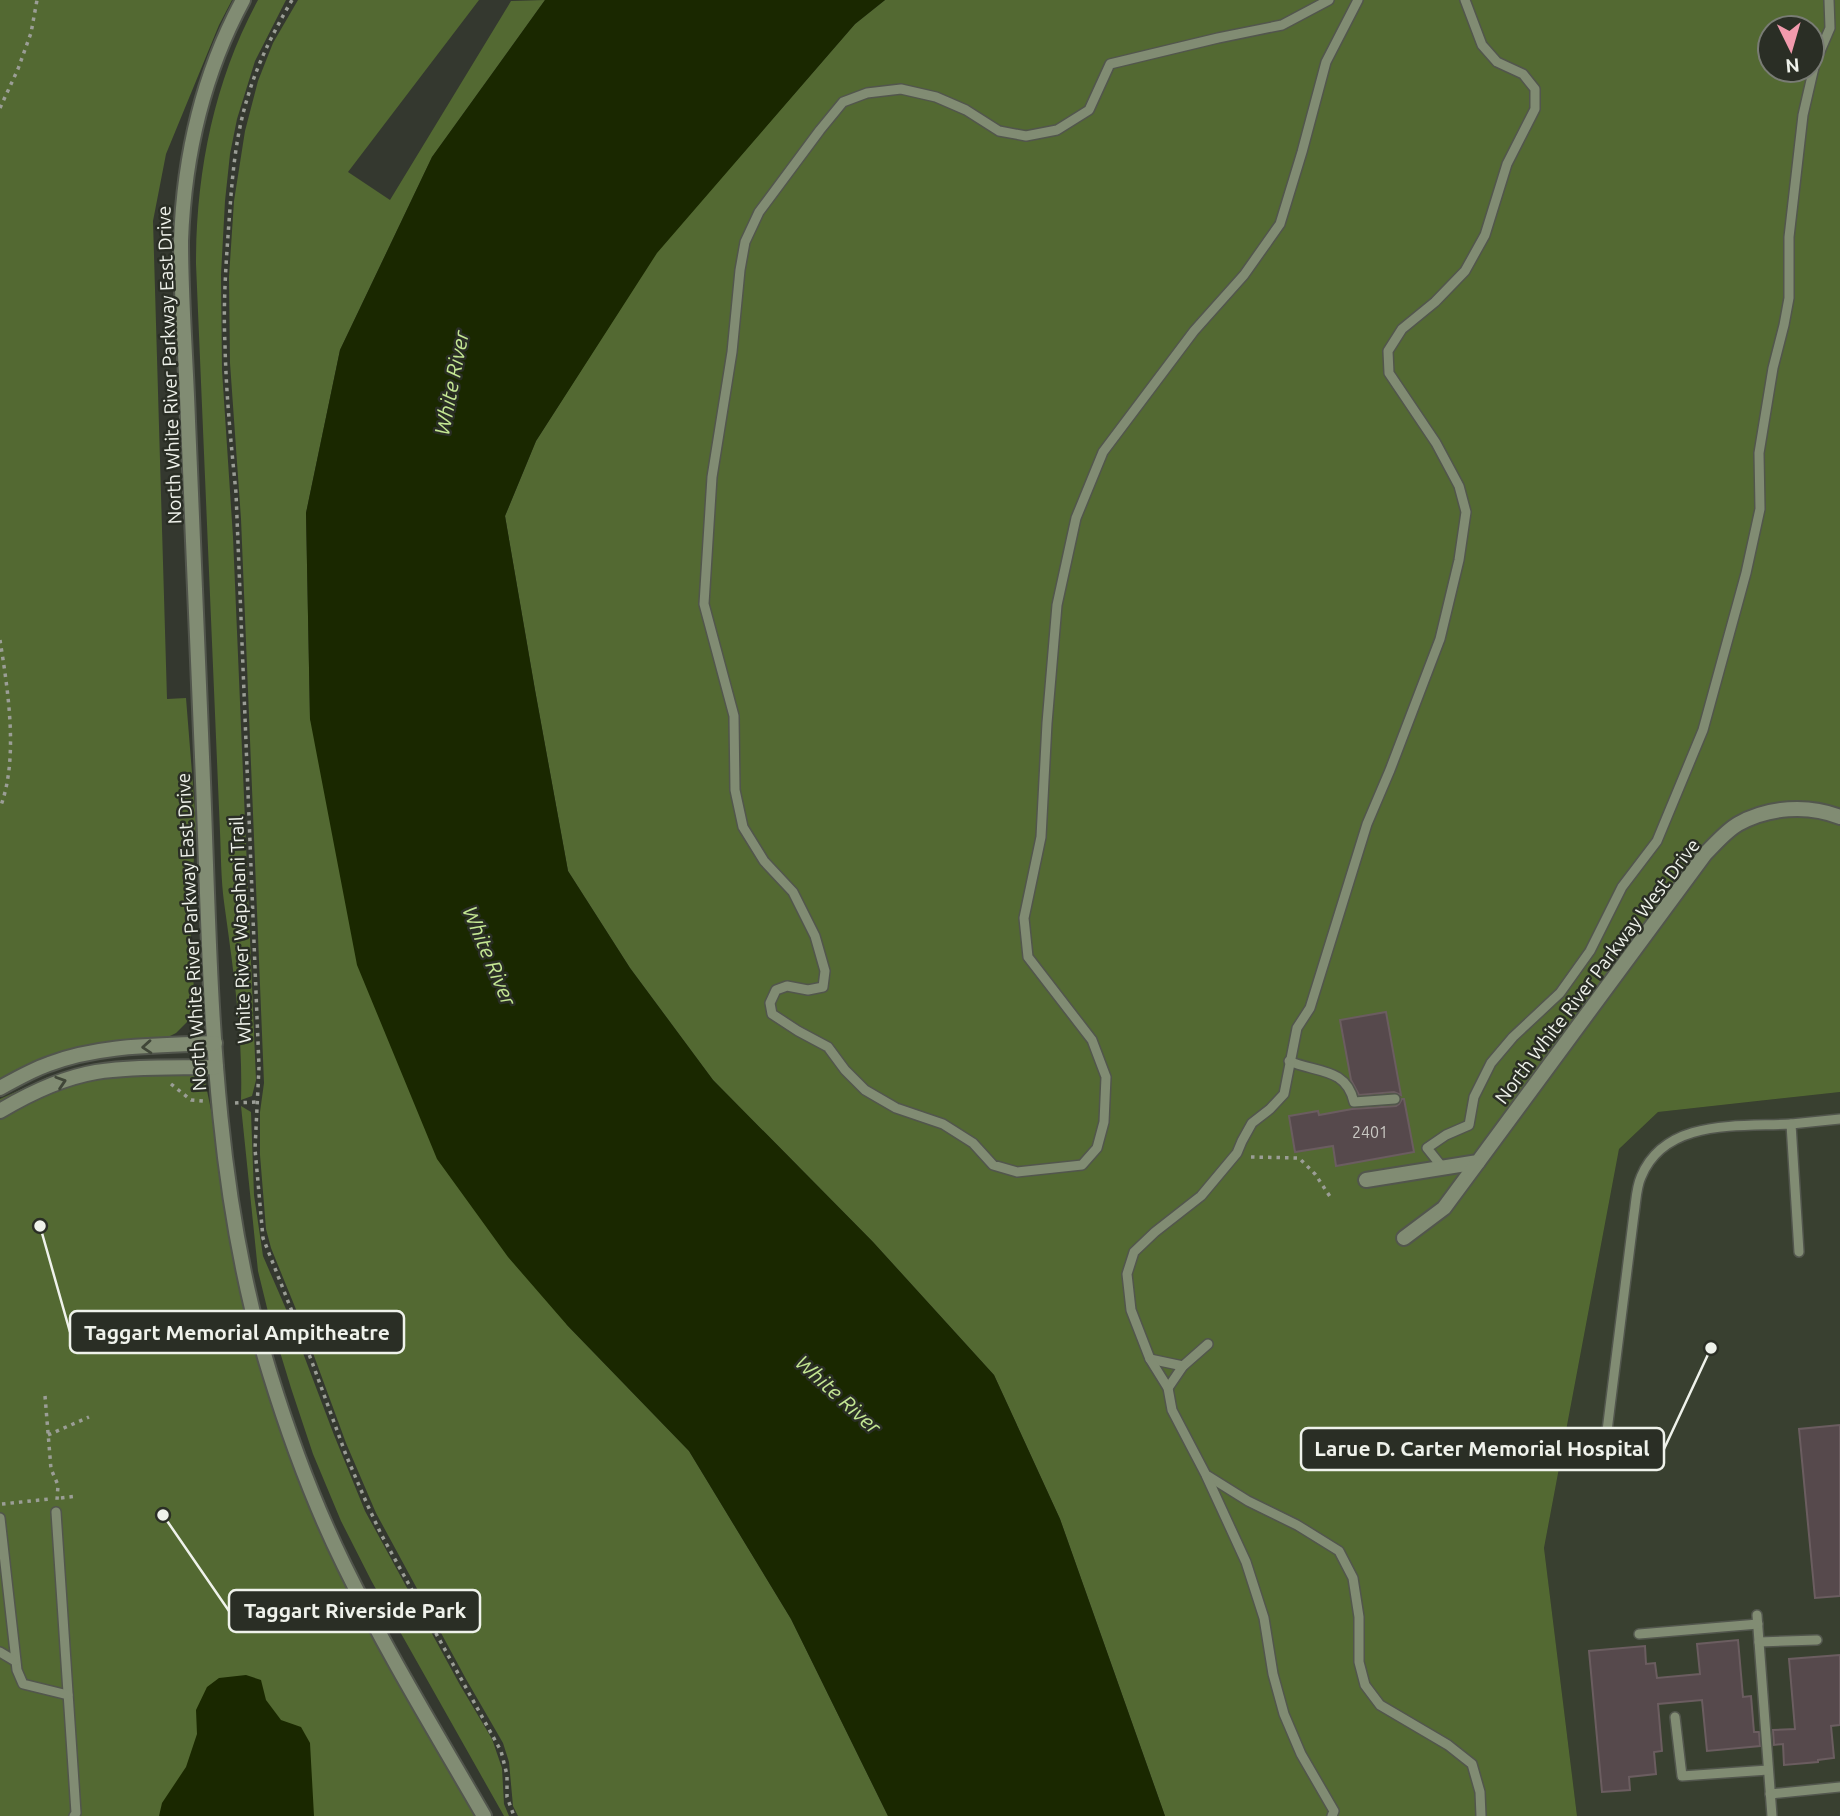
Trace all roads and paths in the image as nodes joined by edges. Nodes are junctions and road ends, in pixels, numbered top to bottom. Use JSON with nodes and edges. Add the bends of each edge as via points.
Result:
{"nodes":[{"id":1,"x":37,"y":0,"type":"edge"},
{"id":2,"x":243,"y":0,"type":"edge"},
{"id":3,"x":292,"y":0,"type":"edge"},
{"id":4,"x":1329,"y":0,"type":"edge"},
{"id":5,"x":1358,"y":0,"type":"edge"},
{"id":6,"x":1465,"y":0,"type":"edge"},
{"id":7,"x":1829,"y":0,"type":"edge"},
{"id":8,"x":0,"y":108,"type":"edge"},
{"id":9,"x":0,"y":640,"type":"edge"},
{"id":10,"x":0,"y":808,"type":"edge"},
{"id":11,"x":1840,"y":817,"type":"edge"},
{"id":12,"x":215,"y":1043,"type":"junction"},
{"id":13,"x":1289,"y":1061,"type":"junction"},
{"id":14,"x":216,"y":1067,"type":"junction"},
{"id":15,"x":171,"y":1083,"type":"dead end"},
{"id":16,"x":0,"y":1088,"type":"edge"},
{"id":17,"x":1395,"y":1099,"type":"dead end"},
{"id":18,"x":191,"y":1101,"type":"dead end"},
{"id":19,"x":0,"y":1111,"type":"edge"},
{"id":20,"x":1840,"y":1119,"type":"edge"},
{"id":21,"x":1791,"y":1124,"type":"junction"},
{"id":22,"x":1237,"y":1153,"type":"junction"},
{"id":23,"x":1478,"y":1163,"type":"junction"},
{"id":24,"x":1443,"y":1168,"type":"junction"},
{"id":25,"x":1366,"y":1180,"type":"dead end"},
{"id":26,"x":1331,"y":1198,"type":"dead end"},
{"id":27,"x":1404,"y":1238,"type":"dead end"},
{"id":28,"x":1799,"y":1252,"type":"dead end"},
{"id":29,"x":1208,"y":1344,"type":"dead end"},
{"id":30,"x":1150,"y":1359,"type":"junction"},
{"id":31,"x":1182,"y":1366,"type":"junction"},
{"id":32,"x":1168,"y":1388,"type":"junction"},
{"id":33,"x":45,"y":1395,"type":"dead end"},
{"id":34,"x":89,"y":1417,"type":"dead end"},
{"id":35,"x":48,"y":1435,"type":"junction"},
{"id":36,"x":1605,"y":1447,"type":"dead end"},
{"id":37,"x":1206,"y":1475,"type":"junction"},
{"id":38,"x":77,"y":1496,"type":"dead end"},
{"id":39,"x":57,"y":1499,"type":"junction"},
{"id":40,"x":0,"y":1505,"type":"edge"},
{"id":41,"x":56,"y":1512,"type":"joint"},
{"id":42,"x":0,"y":1518,"type":"edge"},
{"id":43,"x":1639,"y":1634,"type":"dead end"},
{"id":44,"x":1817,"y":1640,"type":"dead end"},
{"id":45,"x":1759,"y":1642,"type":"junction"},
{"id":46,"x":0,"y":1652,"type":"edge"},
{"id":47,"x":15,"y":1661,"type":"junction"},
{"id":48,"x":68,"y":1695,"type":"junction"},
{"id":49,"x":1675,"y":1717,"type":"dead end"},
{"id":50,"x":1768,"y":1770,"type":"junction"},
{"id":51,"x":1840,"y":1787,"type":"edge"},
{"id":52,"x":1770,"y":1794,"type":"junction"},
{"id":53,"x":1335,"y":1814,"type":"edge"},
{"id":54,"x":74,"y":1816,"type":"edge"},
{"id":55,"x":484,"y":1816,"type":"edge"},
{"id":56,"x":514,"y":1816,"type":"edge"},
{"id":57,"x":1481,"y":1816,"type":"edge"},
{"id":58,"x":1772,"y":1816,"type":"edge"}],
"edges":[{"from":1,"to":8,"type":"path","via":[[31,33]]},
{"from":2,"to":12,"type":"street","name":"North White River Parkway East Drive","via":[[220,49],[198,116],[182,231]]},
{"from":3,"to":56,"type":"path","name":"White River Wapahani Trail","via":[[256,71],[242,116],[225,273],[260,1067],[255,1149],[260,1214],[263,1238],[346,1455],[381,1534],[501,1751]]},
{"from":4,"to":5,"type":"lane","via":[[1282,25],[1110,64],[1090,110],[1057,130],[1026,135],[999,131],[936,97],[901,89],[867,93],[843,102],[759,212],[745,242],[712,477],[704,604],[734,716],[734,790],[743,827],[764,862],[793,892],[815,936],[825,971],[822,987],[776,990],[769,1003],[772,1014],[828,1047],[865,1090],[896,1108],[943,1124],[973,1143],[993,1165],[1017,1172],[1082,1165],[1097,1148],[1104,1122],[1106,1077],[1091,1040],[1028,957],[1024,918],[1041,837],[1058,605],[1076,518],[1102,452],[1280,224],[1326,62]]},
{"from":6,"to":13,"type":"lane","via":[[1482,45],[1497,62],[1523,74],[1535,89],[1535,109],[1507,164],[1485,235],[1465,271],[1402,329],[1388,351],[1389,373],[1436,443],[1459,486],[1466,512],[1440,639],[1367,824]]},
{"from":7,"to":24,"type":"lane","via":[[1830,29],[1815,63],[1803,115],[1790,237],[1789,298],[1759,453],[1760,509],[1703,730],[1657,842],[1622,887],[1590,951],[1560,993],[1491,1063],[1474,1097],[1469,1125],[1427,1148]]},
{"from":9,"to":10,"type":"path","via":[[9,694],[10,748]]},
{"from":11,"to":23,"type":"street","name":"North White River Parkway West Drive","via":[[1817,810],[1772,811],[1738,824],[1717,841]]},
{"from":12,"to":14,"type":"street","name":"North White River Parkway East Drive"},
{"from":12,"to":16,"type":"street","one_way":true,"via":[[115,1049],[73,1057],[31,1071]]},
{"from":13,"to":17,"type":"lane","via":[[1333,1074],[1351,1088],[1354,1102]]},
{"from":13,"to":22,"type":"lane","via":[[1284,1094],[1252,1123]]},
{"from":19,"to":14,"type":"street","one_way":true,"via":[[42,1088],[94,1073]]},
{"from":14,"to":55,"type":"street","name":"North White River Parkway East Drive","via":[[226,1175],[242,1266],[261,1345],[306,1478],[380,1634]]},
{"from":15,"to":18,"type":"path"},
{"from":20,"to":21,"type":"lane"},
{"from":21,"to":28,"type":"lane"},
{"from":21,"to":36,"type":"lane","via":[[1706,1128],[1679,1136],[1658,1150],[1641,1177]]},
{"from":22,"to":26,"type":"path","via":[[1299,1158]]},
{"from":22,"to":30,"type":"lane","via":[[1201,1196],[1134,1252],[1127,1274],[1131,1310]]},
{"from":23,"to":24,"type":"street"},
{"from":23,"to":27,"type":"street","name":"North White River Parkway West Drive","via":[[1444,1208]]},
{"from":24,"to":25,"type":"street"},
{"from":29,"to":31,"type":"lane"},
{"from":30,"to":31,"type":"lane"},
{"from":30,"to":32,"type":"lane"},
{"from":31,"to":32,"type":"lane"},
{"from":32,"to":37,"type":"lane","via":[[1172,1410]]},
{"from":33,"to":35,"type":"path"},
{"from":34,"to":35,"type":"path"},
{"from":35,"to":39,"type":"path"},
{"from":37,"to":53,"type":"lane","via":[[1250,1573],[1284,1714]]},
{"from":37,"to":57,"type":"lane","via":[[1339,1552],[1353,1578],[1365,1685],[1380,1705],[1472,1764]]},
{"from":38,"to":39,"type":"path"},
{"from":39,"to":40,"type":"path"},
{"from":39,"to":41,"type":"path"},
{"from":41,"to":48,"type":"lane"},
{"from":42,"to":47,"type":"lane"},
{"from":43,"to":45,"type":"lane","via":[[1757,1620]]},
{"from":44,"to":45,"type":"lane"},
{"from":45,"to":50,"type":"lane"},
{"from":46,"to":47,"type":"lane"},
{"from":47,"to":48,"type":"lane","via":[[23,1684]]},
{"from":48,"to":54,"type":"lane"},
{"from":49,"to":50,"type":"lane","via":[[1682,1776]]},
{"from":50,"to":52,"type":"lane"},
{"from":51,"to":52,"type":"lane"},
{"from":52,"to":58,"type":"lane"}]}
